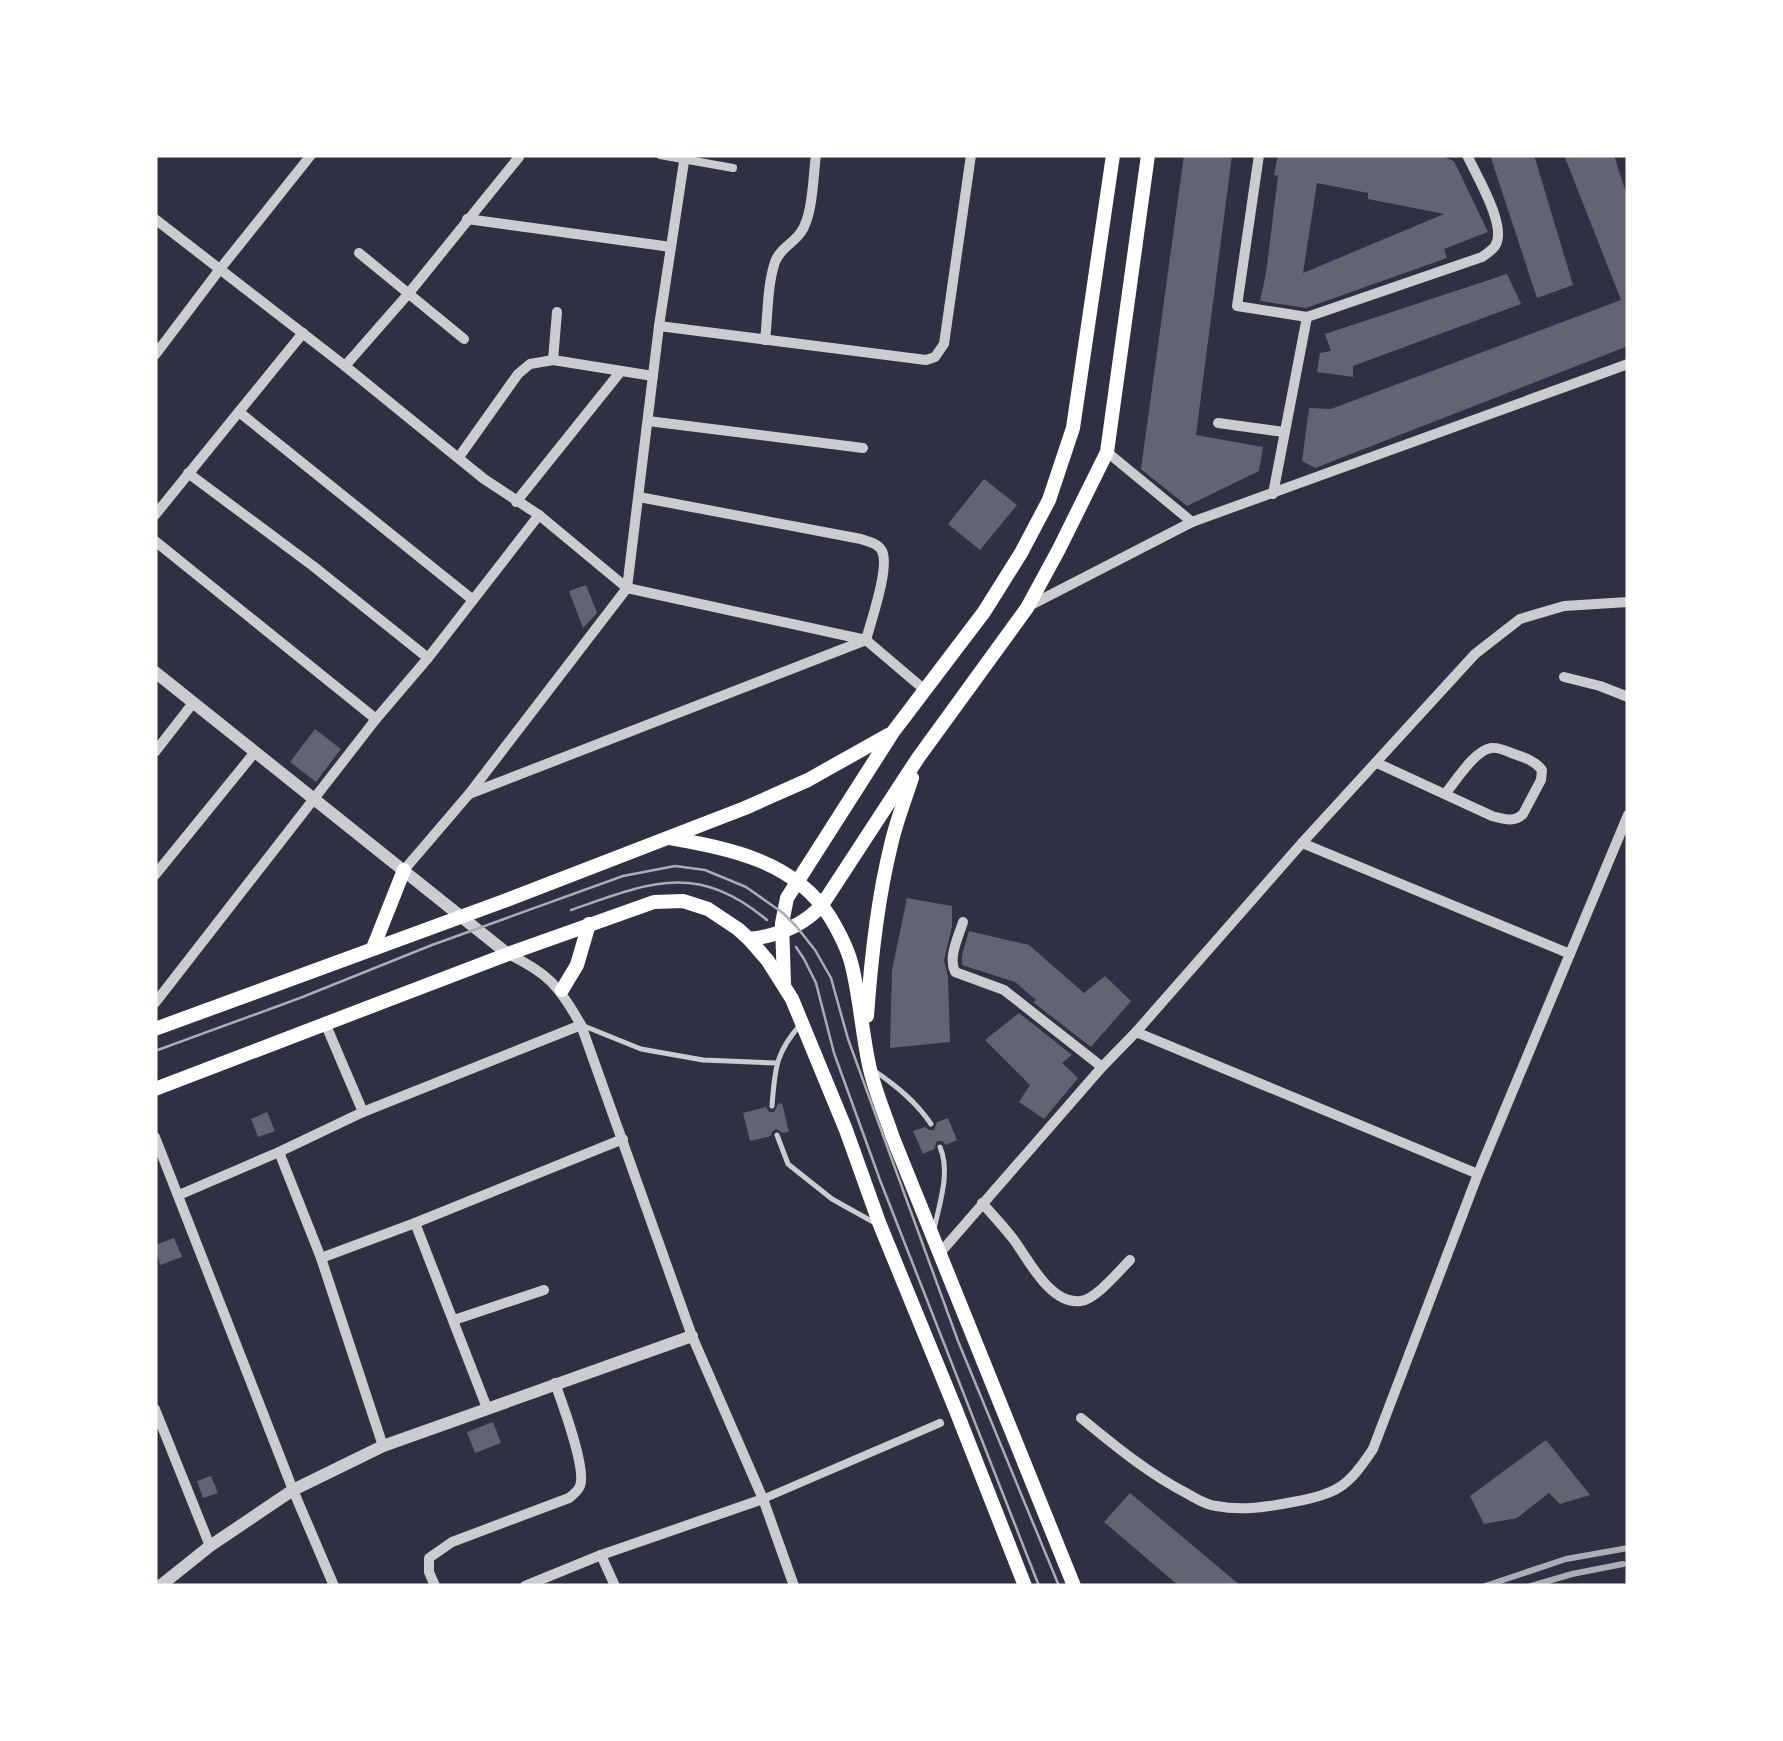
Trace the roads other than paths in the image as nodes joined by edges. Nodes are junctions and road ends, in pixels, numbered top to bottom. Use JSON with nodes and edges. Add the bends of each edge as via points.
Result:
{"nodes":[{"id":1,"x":660,"y":155,"type":"edge"},
{"id":2,"x":816,"y":155,"type":"edge"},
{"id":3,"x":971,"y":155,"type":"edge"},
{"id":4,"x":1113,"y":155,"type":"edge"},
{"id":5,"x":1148,"y":155,"type":"edge"},
{"id":6,"x":1259,"y":155,"type":"edge"},
{"id":7,"x":1467,"y":155,"type":"edge"},
{"id":8,"x":309,"y":156,"type":"edge"},
{"id":9,"x":519,"y":157,"type":"edge"},
{"id":10,"x":685,"y":157,"type":"edge"},
{"id":11,"x":733,"y":168,"type":"dead end"},
{"id":12,"x":155,"y":219,"type":"edge"},
{"id":13,"x":466,"y":219,"type":"junction"},
{"id":14,"x":671,"y":247,"type":"junction"},
{"id":15,"x":359,"y":253,"type":"dead end"},
{"id":16,"x":220,"y":269,"type":"junction"},
{"id":17,"x":409,"y":293,"type":"junction"},
{"id":18,"x":557,"y":312,"type":"dead end"},
{"id":19,"x":1306,"y":317,"type":"junction"},
{"id":20,"x":659,"y":326,"type":"junction"},
{"id":21,"x":303,"y":333,"type":"junction"},
{"id":22,"x":464,"y":338,"type":"dead end"},
{"id":23,"x":766,"y":340,"type":"junction"},
{"id":24,"x":156,"y":353,"type":"edge"},
{"id":25,"x":553,"y":360,"type":"junction"},
{"id":26,"x":1628,"y":364,"type":"edge"},
{"id":27,"x":344,"y":366,"type":"junction"},
{"id":28,"x":621,"y":371,"type":"junction"},
{"id":29,"x":653,"y":376,"type":"junction"},
{"id":30,"x":240,"y":412,"type":"junction"},
{"id":31,"x":648,"y":421,"type":"junction"},
{"id":32,"x":1218,"y":423,"type":"dead end"},
{"id":33,"x":1284,"y":432,"type":"junction"},
{"id":34,"x":863,"y":448,"type":"dead end"},
{"id":35,"x":1106,"y":452,"type":"junction"},
{"id":36,"x":459,"y":457,"type":"junction"},
{"id":37,"x":188,"y":473,"type":"junction"},
{"id":38,"x":1273,"y":494,"type":"junction"},
{"id":39,"x":638,"y":497,"type":"junction"},
{"id":40,"x":516,"y":502,"type":"junction"},
{"id":41,"x":155,"y":515,"type":"edge"},
{"id":42,"x":540,"y":515,"type":"junction"},
{"id":43,"x":1192,"y":522,"type":"junction"},
{"id":44,"x":155,"y":541,"type":"edge"},
{"id":45,"x":627,"y":588,"type":"junction"},
{"id":46,"x":473,"y":600,"type":"junction"},
{"id":47,"x":1628,"y":602,"type":"edge"},
{"id":48,"x":1026,"y":608,"type":"junction"},
{"id":49,"x":866,"y":640,"type":"junction"},
{"id":50,"x":428,"y":658,"type":"junction"},
{"id":51,"x":155,"y":672,"type":"edge"},
{"id":52,"x":1564,"y":677,"type":"dead end"},
{"id":53,"x":926,"y":691,"type":"junction"},
{"id":54,"x":1628,"y":697,"type":"edge"},
{"id":55,"x":194,"y":703,"type":"junction"},
{"id":56,"x":376,"y":719,"type":"junction"},
{"id":57,"x":893,"y":732,"type":"junction"},
{"id":58,"x":155,"y":752,"type":"edge"},
{"id":59,"x":255,"y":752,"type":"junction"},
{"id":60,"x":918,"y":758,"type":"junction"},
{"id":61,"x":1377,"y":762,"type":"junction"},
{"id":62,"x":469,"y":794,"type":"junction"},
{"id":63,"x":1445,"y":794,"type":"junction"},
{"id":64,"x":315,"y":799,"type":"junction"},
{"id":65,"x":1628,"y":815,"type":"edge"},
{"id":66,"x":670,"y":838,"type":"junction"},
{"id":67,"x":1302,"y":843,"type":"junction"},
{"id":68,"x":404,"y":870,"type":"junction"},
{"id":69,"x":155,"y":875,"type":"edge"},
{"id":70,"x":798,"y":880,"type":"junction"},
{"id":71,"x":822,"y":905,"type":"junction"},
{"id":72,"x":461,"y":916,"type":"junction"},
{"id":73,"x":963,"y":922,"type":"dead end"},
{"id":74,"x":589,"y":924,"type":"junction"},
{"id":75,"x":782,"y":932,"type":"junction"},
{"id":76,"x":749,"y":939,"type":"junction"},
{"id":77,"x":373,"y":948,"type":"junction"},
{"id":78,"x":508,"y":954,"type":"junction"},
{"id":79,"x":1570,"y":954,"type":"junction"},
{"id":80,"x":784,"y":985,"type":"junction"},
{"id":81,"x":562,"y":990,"type":"junction"},
{"id":82,"x":155,"y":1003,"type":"edge"},
{"id":83,"x":325,"y":1022,"type":"junction"},
{"id":84,"x":803,"y":1022,"type":"junction"},
{"id":85,"x":580,"y":1025,"type":"junction"},
{"id":86,"x":155,"y":1029,"type":"edge"},
{"id":87,"x":1136,"y":1032,"type":"junction"},
{"id":88,"x":865,"y":1040,"type":"junction"},
{"id":89,"x":776,"y":1062,"type":"junction"},
{"id":90,"x":1102,"y":1066,"type":"junction"},
{"id":91,"x":869,"y":1067,"type":"junction"},
{"id":92,"x":155,"y":1089,"type":"edge"},
{"id":93,"x":772,"y":1106,"type":"dead end"},
{"id":94,"x":363,"y":1112,"type":"junction"},
{"id":95,"x":931,"y":1124,"type":"dead end"},
{"id":96,"x":776,"y":1135,"type":"dead end"},
{"id":97,"x":155,"y":1137,"type":"edge"},
{"id":98,"x":622,"y":1140,"type":"junction"},
{"id":99,"x":940,"y":1147,"type":"dead end"},
{"id":100,"x":278,"y":1152,"type":"junction"},
{"id":101,"x":1478,"y":1174,"type":"junction"},
{"id":102,"x":179,"y":1195,"type":"junction"},
{"id":103,"x":982,"y":1203,"type":"junction"},
{"id":104,"x":415,"y":1223,"type":"junction"},
{"id":105,"x":880,"y":1225,"type":"junction"},
{"id":106,"x":933,"y":1238,"type":"junction"},
{"id":107,"x":940,"y":1253,"type":"junction"},
{"id":108,"x":321,"y":1258,"type":"junction"},
{"id":109,"x":1130,"y":1260,"type":"dead end"},
{"id":110,"x":544,"y":1290,"type":"dead end"},
{"id":111,"x":454,"y":1320,"type":"junction"},
{"id":112,"x":692,"y":1336,"type":"junction"},
{"id":113,"x":556,"y":1383,"type":"junction"},
{"id":114,"x":487,"y":1408,"type":"junction"},
{"id":115,"x":155,"y":1409,"type":"edge"},
{"id":116,"x":1081,"y":1418,"type":"dead end"},
{"id":117,"x":940,"y":1424,"type":"dead end"},
{"id":118,"x":383,"y":1446,"type":"junction"},
{"id":119,"x":293,"y":1490,"type":"junction"},
{"id":120,"x":763,"y":1499,"type":"junction"},
{"id":121,"x":210,"y":1546,"type":"junction"},
{"id":122,"x":601,"y":1555,"type":"junction"},
{"id":123,"x":160,"y":1586,"type":"edge"},
{"id":124,"x":334,"y":1586,"type":"edge"},
{"id":125,"x":435,"y":1586,"type":"edge"},
{"id":126,"x":525,"y":1586,"type":"edge"},
{"id":127,"x":614,"y":1586,"type":"edge"},
{"id":128,"x":794,"y":1586,"type":"edge"},
{"id":129,"x":1025,"y":1586,"type":"edge"},
{"id":130,"x":1074,"y":1586,"type":"edge"}],
"edges":[{"from":1,"to":10,"type":"street"},
{"from":2,"to":23,"type":"street","via":[[807,219],[776,259]]},
{"from":3,"to":23,"type":"street","via":[[944,344],[934,358]]},
{"from":4,"to":53,"type":"main road","via":[[1073,428],[1061,468],[1021,553]]},
{"from":5,"to":35,"type":"main road"},
{"from":6,"to":19,"type":"street","via":[[1237,306]]},
{"from":7,"to":19,"type":"street","via":[[1498,223],[1494,248]]},
{"from":8,"to":16,"type":"street"},
{"from":9,"to":13,"type":"street"},
{"from":10,"to":11,"type":"street"},
{"from":10,"to":14,"type":"street"},
{"from":12,"to":16,"type":"street"},
{"from":13,"to":14,"type":"street"},
{"from":13,"to":17,"type":"street"},
{"from":14,"to":20,"type":"street"},
{"from":15,"to":17,"type":"street"},
{"from":16,"to":21,"type":"street"},
{"from":16,"to":24,"type":"street"},
{"from":17,"to":22,"type":"street"},
{"from":17,"to":27,"type":"street"},
{"from":18,"to":25,"type":"street"},
{"from":19,"to":33,"type":"street"},
{"from":20,"to":23,"type":"street"},
{"from":20,"to":29,"type":"street"},
{"from":21,"to":27,"type":"street"},
{"from":21,"to":30,"type":"street"},
{"from":25,"to":28,"type":"street"},
{"from":25,"to":36,"type":"street","via":[[518,374]]},
{"from":26,"to":38,"type":"street"},
{"from":27,"to":36,"type":"street"},
{"from":28,"to":29,"type":"street"},
{"from":28,"to":40,"type":"street"},
{"from":29,"to":31,"type":"street"},
{"from":30,"to":37,"type":"street"},
{"from":30,"to":46,"type":"street"},
{"from":31,"to":34,"type":"street"},
{"from":31,"to":39,"type":"street"},
{"from":32,"to":33,"type":"street"},
{"from":33,"to":38,"type":"street"},
{"from":35,"to":43,"type":"street"},
{"from":35,"to":48,"type":"main road"},
{"from":36,"to":40,"type":"street"},
{"from":37,"to":41,"type":"street"},
{"from":37,"to":50,"type":"street"},
{"from":38,"to":43,"type":"street"},
{"from":39,"to":45,"type":"street"},
{"from":39,"to":49,"type":"street","via":[[877,544],[883,568]]},
{"from":40,"to":42,"type":"street"},
{"from":42,"to":45,"type":"street"},
{"from":42,"to":46,"type":"street"},
{"from":43,"to":48,"type":"street"},
{"from":44,"to":56,"type":"street"},
{"from":45,"to":49,"type":"street"},
{"from":45,"to":62,"type":"street"},
{"from":46,"to":50,"type":"street"},
{"from":47,"to":61,"type":"street","via":[[1564,606],[1520,619],[1476,654]]},
{"from":48,"to":60,"type":"main road"},
{"from":49,"to":53,"type":"street"},
{"from":49,"to":62,"type":"street"},
{"from":50,"to":56,"type":"street"},
{"from":51,"to":55,"type":"street"},
{"from":52,"to":54,"type":"street"},
{"from":53,"to":57,"type":"main road"},
{"from":55,"to":58,"type":"street"},
{"from":55,"to":59,"type":"street"},
{"from":56,"to":64,"type":"street"},
{"from":57,"to":66,"type":"main road","via":[[808,780]]},
{"from":57,"to":70,"type":"main road"},
{"from":59,"to":64,"type":"street"},
{"from":59,"to":69,"type":"street"},
{"from":60,"to":71,"type":"main road"},
{"from":60,"to":88,"type":"main road","via":[[882,890]]},
{"from":61,"to":63,"type":"street"},
{"from":61,"to":67,"type":"street"},
{"from":62,"to":68,"type":"street"},
{"from":63,"to":63,"type":"street","via":[[1513,820],[1523,814],[1542,770],[1529,759],[1488,748]]},
{"from":64,"to":68,"type":"street"},
{"from":64,"to":82,"type":"street"},
{"from":65,"to":79,"type":"street"},
{"from":66,"to":70,"type":"main road","via":[[743,852]]},
{"from":66,"to":72,"type":"main road"},
{"from":67,"to":79,"type":"street"},
{"from":67,"to":87,"type":"street"},
{"from":68,"to":72,"type":"street"},
{"from":68,"to":77,"type":"main road"},
{"from":70,"to":71,"type":"main road"},
{"from":70,"to":75,"type":"main road","via":[[787,898]]},
{"from":71,"to":75,"type":"main road"},
{"from":71,"to":88,"type":"main road","via":[[851,963]]},
{"from":72,"to":77,"type":"main road"},
{"from":72,"to":78,"type":"street"},
{"from":73,"to":90,"type":"street","via":[[952,956],[955,972],[1004,990]]},
{"from":74,"to":76,"type":"main road","via":[[654,902],[684,901]]},
{"from":74,"to":78,"type":"main road"},
{"from":74,"to":81,"type":"main road"},
{"from":75,"to":76,"type":"main road"},
{"from":75,"to":80,"type":"main road"},
{"from":76,"to":80,"type":"main road"},
{"from":77,"to":86,"type":"main road"},
{"from":78,"to":81,"type":"street"},
{"from":78,"to":83,"type":"main road"},
{"from":79,"to":101,"type":"street"},
{"from":80,"to":84,"type":"main road"},
{"from":81,"to":85,"type":"street"},
{"from":83,"to":92,"type":"main road"},
{"from":83,"to":94,"type":"street"},
{"from":84,"to":89,"type":"lane"},
{"from":84,"to":105,"type":"main road"},
{"from":85,"to":89,"type":"lane","via":[[641,1049],[703,1060]]},
{"from":85,"to":94,"type":"street"},
{"from":85,"to":98,"type":"street"},
{"from":87,"to":90,"type":"street"},
{"from":87,"to":101,"type":"street"},
{"from":88,"to":91,"type":"main road"},
{"from":89,"to":93,"type":"lane"},
{"from":90,"to":103,"type":"street"},
{"from":91,"to":95,"type":"lane","via":[[898,1086]]},
{"from":91,"to":106,"type":"main road"},
{"from":94,"to":100,"type":"street"},
{"from":96,"to":105,"type":"lane","via":[[788,1164]]},
{"from":97,"to":102,"type":"street"},
{"from":98,"to":104,"type":"street"},
{"from":98,"to":112,"type":"street"},
{"from":99,"to":106,"type":"lane","via":[[944,1179]]},
{"from":100,"to":102,"type":"street"},
{"from":100,"to":108,"type":"street"},
{"from":101,"to":116,"type":"street","via":[[1373,1449],[1354,1478],[1328,1495],[1243,1510],[1211,1506],[1126,1455]]},
{"from":102,"to":119,"type":"street"},
{"from":103,"to":107,"type":"street"},
{"from":103,"to":109,"type":"street","via":[[1038,1276],[1065,1298],[1081,1301],[1096,1294]]},
{"from":104,"to":108,"type":"street"},
{"from":104,"to":111,"type":"street"},
{"from":105,"to":129,"type":"main road"},
{"from":106,"to":107,"type":"main road"},
{"from":107,"to":130,"type":"main road"},
{"from":108,"to":118,"type":"street"},
{"from":110,"to":111,"type":"street"},
{"from":111,"to":114,"type":"street"},
{"from":112,"to":113,"type":"street"},
{"from":112,"to":120,"type":"street"},
{"from":113,"to":114,"type":"street"},
{"from":113,"to":125,"type":"street","via":[[580,1461],[579,1489],[437,1550],[428,1572]]},
{"from":114,"to":118,"type":"street"},
{"from":115,"to":121,"type":"street"},
{"from":117,"to":120,"type":"street"},
{"from":118,"to":119,"type":"street"},
{"from":119,"to":121,"type":"street"},
{"from":119,"to":124,"type":"street"},
{"from":120,"to":122,"type":"street"},
{"from":120,"to":128,"type":"street"},
{"from":121,"to":123,"type":"street"},
{"from":122,"to":126,"type":"street"},
{"from":122,"to":127,"type":"street"}]}
